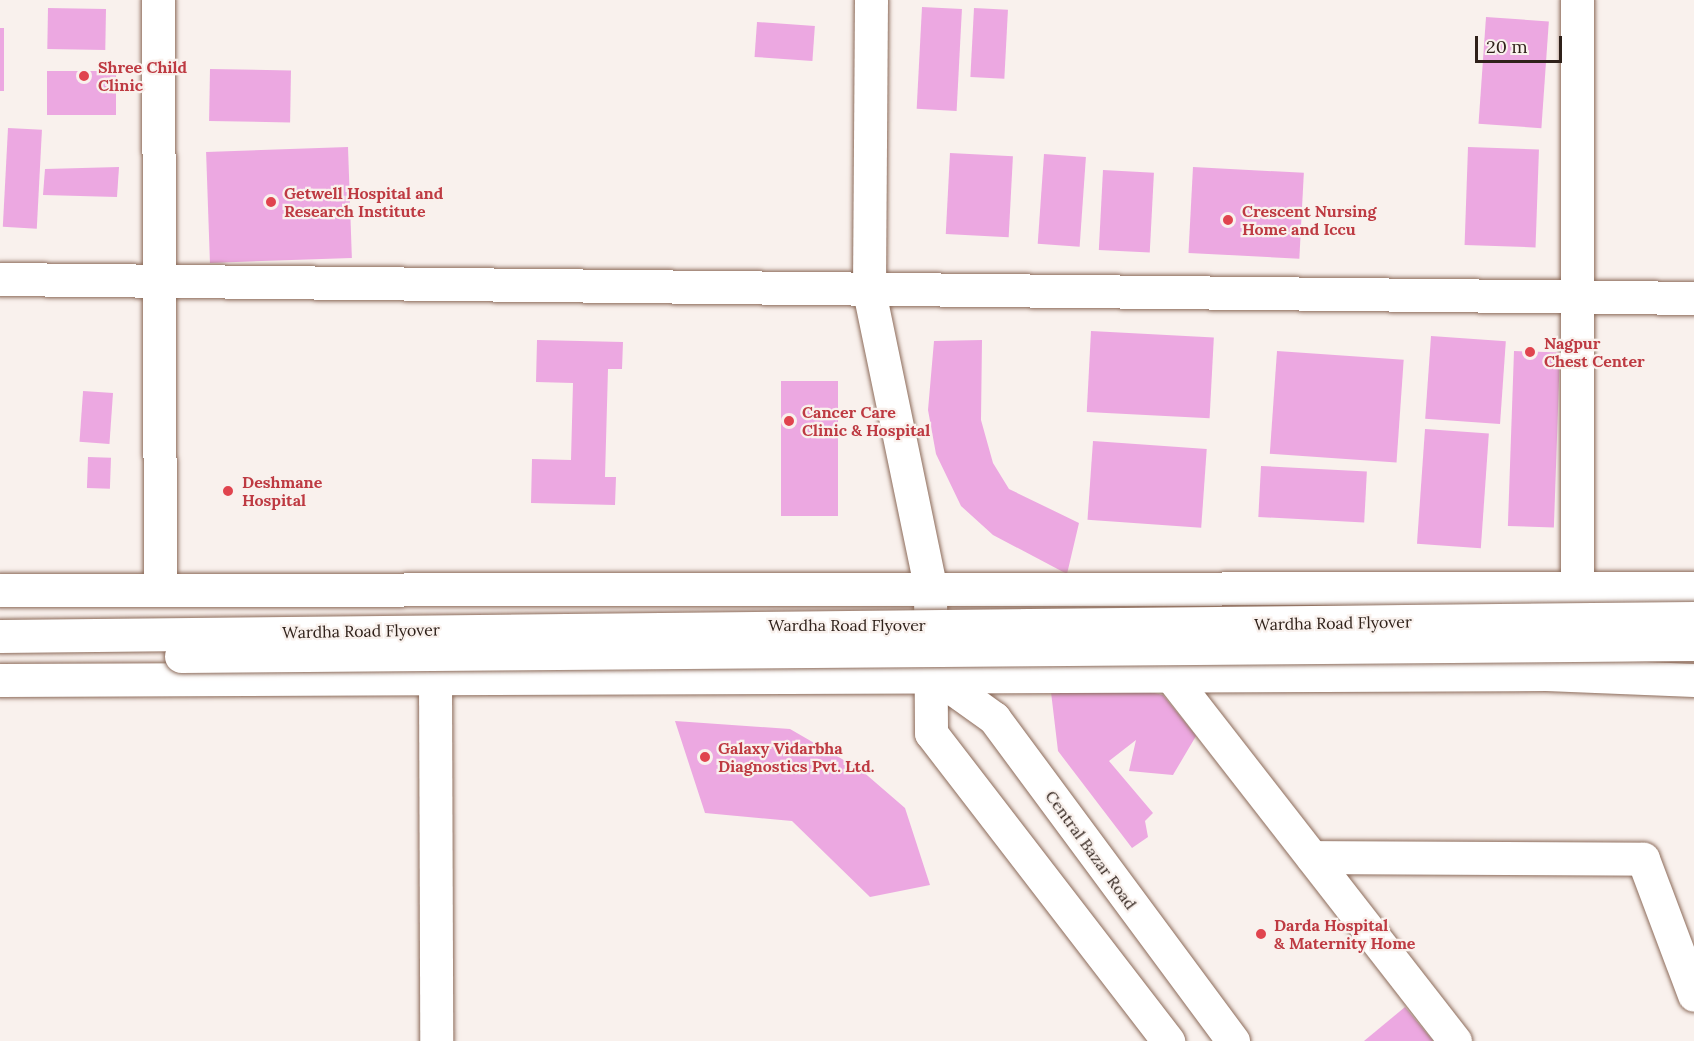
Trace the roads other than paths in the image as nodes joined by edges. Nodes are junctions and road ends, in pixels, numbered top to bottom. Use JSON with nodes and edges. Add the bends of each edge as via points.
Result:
{"nodes":[{"id":1,"x":158,"y":0,"type":"edge"},
{"id":2,"x":871,"y":0,"type":"edge"},
{"id":3,"x":1577,"y":0,"type":"edge"},
{"id":4,"x":0,"y":279,"type":"edge"},
{"id":5,"x":159,"y":281,"type":"junction"},
{"id":6,"x":869,"y":291,"type":"junction"},
{"id":7,"x":1576,"y":298,"type":"junction"},
{"id":8,"x":1694,"y":298,"type":"edge"},
{"id":9,"x":930,"y":585,"type":"junction"},
{"id":10,"x":160,"y":588,"type":"junction"},
{"id":11,"x":1694,"y":588,"type":"edge"},
{"id":12,"x":1577,"y":589,"type":"junction"},
{"id":13,"x":0,"y":590,"type":"edge"},
{"id":14,"x":1694,"y":618,"type":"edge"},
{"id":15,"x":0,"y":636,"type":"edge"},
{"id":16,"x":1694,"y":644,"type":"edge"},
{"id":17,"x":0,"y":656,"type":"edge"},
{"id":18,"x":934,"y":675,"type":"junction"},
{"id":19,"x":1170,"y":675,"type":"junction"},
{"id":20,"x":435,"y":678,"type":"junction"},
{"id":21,"x":0,"y":680,"type":"edge"},
{"id":22,"x":1694,"y":680,"type":"edge"},
{"id":23,"x":1312,"y":857,"type":"junction"},
{"id":24,"x":1694,"y":995,"type":"edge"},
{"id":25,"x":436,"y":1041,"type":"edge"},
{"id":26,"x":1168,"y":1041,"type":"edge"},
{"id":27,"x":1233,"y":1041,"type":"edge"},
{"id":28,"x":1455,"y":1041,"type":"edge"}],
"edges":[{"from":1,"to":5,"type":"main road"},
{"from":2,"to":6,"type":"main road"},
{"from":3,"to":7,"type":"main road"},
{"from":4,"to":5,"type":"main road"},
{"from":5,"to":6,"type":"main road"},
{"from":5,"to":10,"type":"main road"},
{"from":6,"to":7,"type":"main road"},
{"from":6,"to":9,"type":"main road"},
{"from":7,"to":8,"type":"main road"},
{"from":7,"to":12,"type":"main road"},
{"from":9,"to":10,"type":"main road"},
{"from":9,"to":12,"type":"main road","via":[[1222,592]]},
{"from":9,"to":18,"type":"main road"},
{"from":10,"to":13,"type":"main road"},
{"from":11,"to":12,"type":"main road"},
{"from":14,"to":15,"type":"main road","name":"Wardha Road Flyover","bridge":true},
{"from":16,"to":17,"type":"main road","name":"Wardha Road Flyover","bridge":true},
{"from":18,"to":19,"type":"main road"},
{"from":18,"to":20,"type":"main road"},
{"from":18,"to":26,"type":"main road","via":[[931,733]]},
{"from":18,"to":27,"type":"main road","name":"Central Bazar Road","via":[[994,718]]},
{"from":19,"to":22,"type":"main road","via":[[1546,674]]},
{"from":19,"to":23,"type":"main road"},
{"from":20,"to":21,"type":"main road"},
{"from":20,"to":25,"type":"main road"},
{"from":23,"to":24,"type":"main road","via":[[1643,859]]},
{"from":23,"to":28,"type":"main road"}]}
